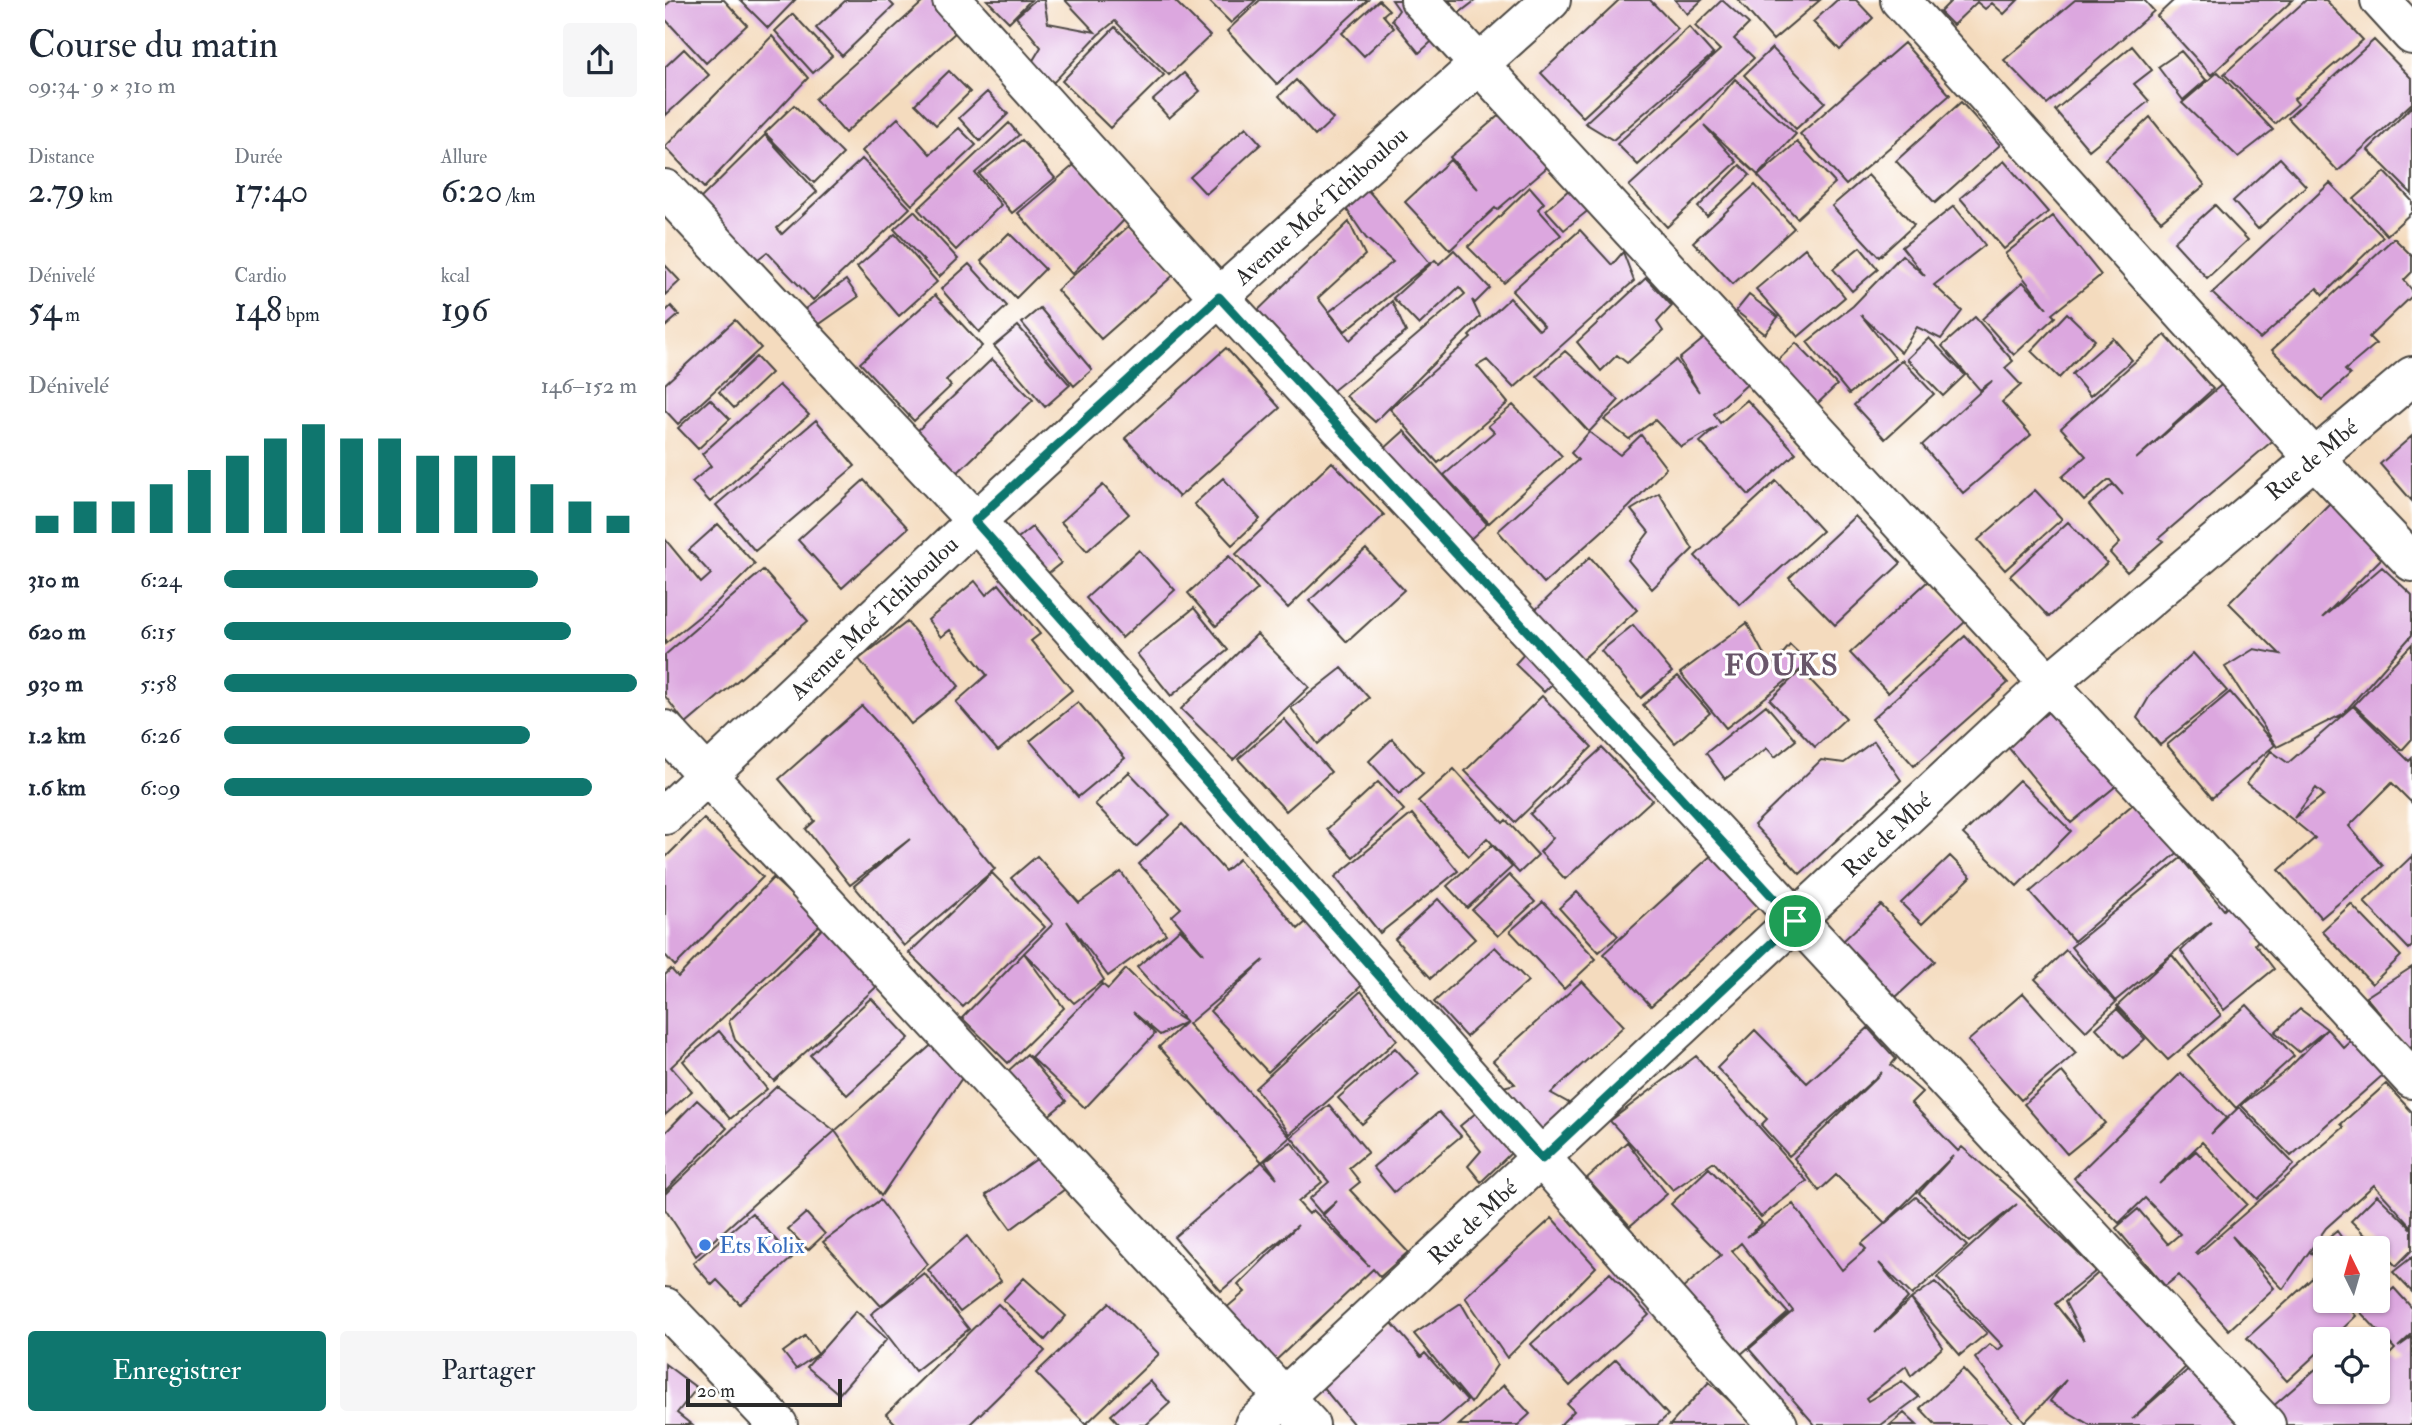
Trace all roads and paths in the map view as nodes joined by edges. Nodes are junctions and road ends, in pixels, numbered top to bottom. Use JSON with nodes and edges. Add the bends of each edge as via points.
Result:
{"nodes":[{"id":1,"x":952,"y":0,"type":"edge"},
{"id":2,"x":1420,"y":0,"type":"edge"},
{"id":3,"x":1551,"y":0,"type":"edge"},
{"id":4,"x":1899,"y":0,"type":"edge"},
{"id":5,"x":2379,"y":0,"type":"edge"},
{"id":6,"x":2412,"y":35,"type":"edge"},
{"id":7,"x":1480,"y":64,"type":"junction"},
{"id":8,"x":665,"y":189,"type":"edge"},
{"id":9,"x":1219,"y":297,"type":"junction"},
{"id":10,"x":2412,"y":376,"type":"edge"},
{"id":11,"x":2314,"y":458,"type":"junction"},
{"id":12,"x":975,"y":521,"type":"junction"},
{"id":13,"x":2412,"y":562,"type":"edge"},
{"id":14,"x":2049,"y":683,"type":"junction"},
{"id":15,"x":665,"y":730,"type":"edge"},
{"id":16,"x":706,"y":778,"type":"junction"},
{"id":17,"x":665,"y":815,"type":"edge"},
{"id":18,"x":1795,"y":921,"type":"junction"},
{"id":19,"x":2412,"y":1079,"type":"edge"},
{"id":20,"x":1542,"y":1159,"type":"junction"},
{"id":21,"x":665,"y":1307,"type":"edge"},
{"id":22,"x":1284,"y":1397,"type":"junction"},
{"id":23,"x":778,"y":1425,"type":"edge"},
{"id":24,"x":1254,"y":1425,"type":"edge"},
{"id":25,"x":1310,"y":1425,"type":"edge"},
{"id":26,"x":1778,"y":1425,"type":"edge"},
{"id":27,"x":2266,"y":1425,"type":"edge"}],
"edges":[{"from":1,"to":9,"type":"street"},
{"from":2,"to":7,"type":"street"},
{"from":3,"to":7,"type":"street","name":"Avenue Moé Tchiboulou"},
{"from":4,"to":11,"type":"street"},
{"from":5,"to":6,"type":"street"},
{"from":7,"to":9,"type":"street","name":"Avenue Moé Tchiboulou"},
{"from":7,"to":14,"type":"street"},
{"from":8,"to":12,"type":"street"},
{"from":9,"to":12,"type":"street","name":"Avenue Moé Tchiboulou"},
{"from":9,"to":18,"type":"street"},
{"from":10,"to":11,"type":"street","name":"Rue de Mbé"},
{"from":11,"to":13,"type":"street"},
{"from":11,"to":14,"type":"street","name":"Rue de Mbé"},
{"from":12,"to":16,"type":"street","name":"Avenue Moé Tchiboulou"},
{"from":12,"to":20,"type":"street"},
{"from":14,"to":18,"type":"street","name":"Rue de Mbé"},
{"from":14,"to":19,"type":"street"},
{"from":15,"to":16,"type":"street"},
{"from":16,"to":17,"type":"street","name":"Avenue Moé Tchiboulou"},
{"from":16,"to":22,"type":"street"},
{"from":18,"to":20,"type":"street","name":"Rue de Mbé"},
{"from":18,"to":27,"type":"street"},
{"from":20,"to":22,"type":"street","name":"Rue de Mbé"},
{"from":20,"to":26,"type":"street"},
{"from":21,"to":23,"type":"street"},
{"from":22,"to":24,"type":"street","name":"Rue de Mbé"},
{"from":22,"to":25,"type":"street"}]}
